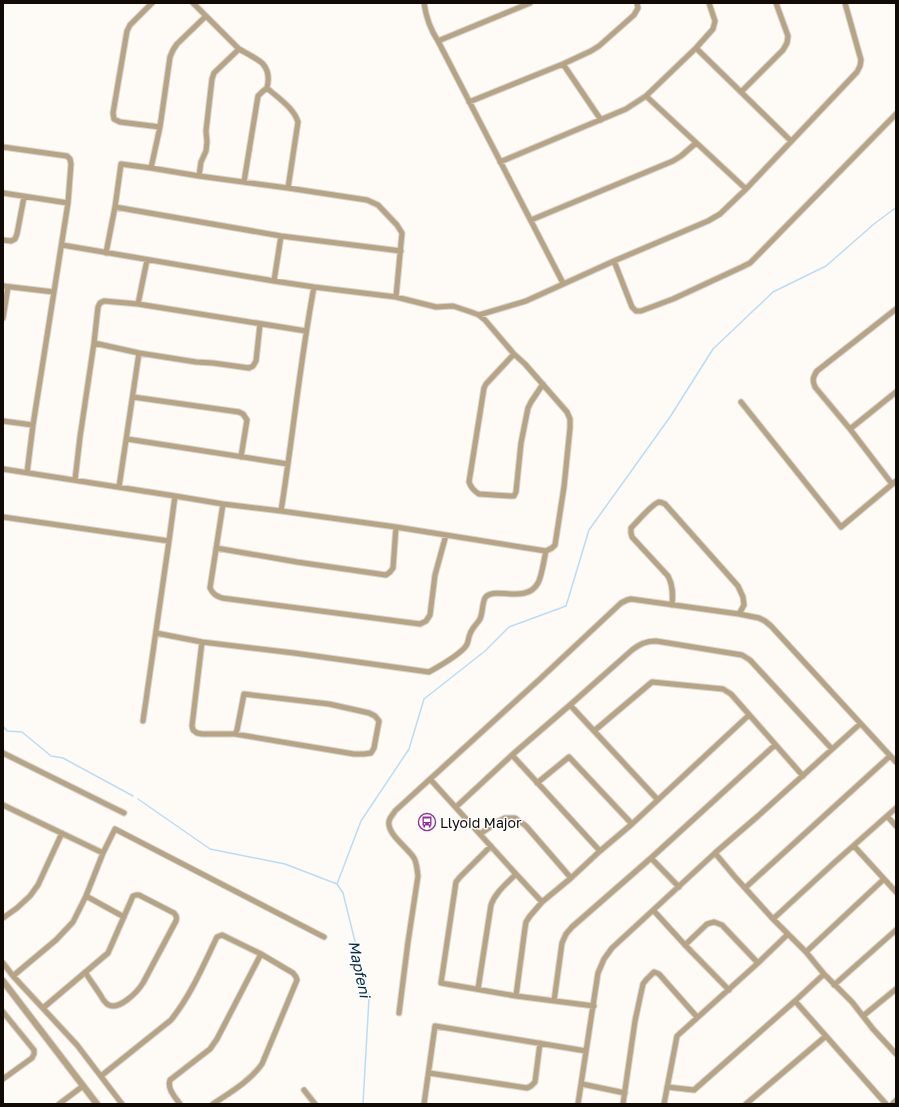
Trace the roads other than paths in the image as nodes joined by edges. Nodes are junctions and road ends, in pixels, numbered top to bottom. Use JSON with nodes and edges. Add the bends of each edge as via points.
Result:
{"nodes":[{"id":1,"x":152,"y":3,"type":"edge"},
{"id":2,"x":193,"y":3,"type":"edge"},
{"id":3,"x":424,"y":3,"type":"edge"},
{"id":4,"x":530,"y":3,"type":"edge"},
{"id":5,"x":637,"y":3,"type":"edge"},
{"id":6,"x":710,"y":3,"type":"edge"},
{"id":7,"x":776,"y":3,"type":"edge"},
{"id":8,"x":845,"y":3,"type":"edge"},
{"id":9,"x":206,"y":16,"type":"junction"},
{"id":10,"x":438,"y":41,"type":"junction"},
{"id":11,"x":696,"y":48,"type":"junction"},
{"id":12,"x":239,"y":49,"type":"junction"},
{"id":13,"x":563,"y":64,"type":"junction"},
{"id":14,"x":267,"y":88,"type":"junction"},
{"id":15,"x":741,"y":92,"type":"junction"},
{"id":16,"x":646,"y":96,"type":"junction"},
{"id":17,"x":469,"y":102,"type":"junction"},
{"id":18,"x":896,"y":114,"type":"edge"},
{"id":19,"x":601,"y":120,"type":"junction"},
{"id":20,"x":160,"y":127,"type":"junction"},
{"id":21,"x":791,"y":141,"type":"junction"},
{"id":22,"x":696,"y":143,"type":"junction"},
{"id":23,"x":3,"y":147,"type":"edge"},
{"id":24,"x":500,"y":162,"type":"junction"},
{"id":25,"x":151,"y":168,"type":"junction"},
{"id":26,"x":199,"y":176,"type":"junction"},
{"id":27,"x":244,"y":182,"type":"junction"},
{"id":28,"x":288,"y":188,"type":"junction"},
{"id":29,"x":746,"y":189,"type":"junction"},
{"id":30,"x":3,"y":193,"type":"edge"},
{"id":31,"x":24,"y":197,"type":"junction"},
{"id":32,"x":68,"y":202,"type":"junction"},
{"id":33,"x":115,"y":207,"type":"junction"},
{"id":34,"x":531,"y":220,"type":"junction"},
{"id":35,"x":281,"y":236,"type":"junction"},
{"id":36,"x":3,"y":240,"type":"edge"},
{"id":37,"x":62,"y":245,"type":"junction"},
{"id":38,"x":401,"y":251,"type":"junction"},
{"id":39,"x":106,"y":253,"type":"junction"},
{"id":40,"x":147,"y":260,"type":"junction"},
{"id":41,"x":614,"y":261,"type":"junction"},
{"id":42,"x":274,"y":281,"type":"junction"},
{"id":43,"x":563,"y":283,"type":"junction"},
{"id":44,"x":5,"y":286,"type":"edge"},
{"id":45,"x":314,"y":287,"type":"junction"},
{"id":46,"x":54,"y":292,"type":"junction"},
{"id":47,"x":396,"y":297,"type":"junction"},
{"id":48,"x":138,"y":304,"type":"junction"},
{"id":49,"x":896,"y":309,"type":"edge"},
{"id":50,"x":479,"y":315,"type":"junction"},
{"id":51,"x":3,"y":318,"type":"edge"},
{"id":52,"x":260,"y":324,"type":"junction"},
{"id":53,"x":306,"y":331,"type":"junction"},
{"id":54,"x":94,"y":343,"type":"junction"},
{"id":55,"x":139,"y":353,"type":"junction"},
{"id":56,"x":514,"y":354,"type":"junction"},
{"id":57,"x":543,"y":384,"type":"junction"},
{"id":58,"x":896,"y":392,"type":"edge"},
{"id":59,"x":133,"y":397,"type":"junction"},
{"id":60,"x":741,"y":402,"type":"dead end"},
{"id":61,"x":3,"y":421,"type":"edge"},
{"id":62,"x":33,"y":425,"type":"junction"},
{"id":63,"x":850,"y":429,"type":"junction"},
{"id":64,"x":126,"y":439,"type":"junction"},
{"id":65,"x":241,"y":457,"type":"junction"},
{"id":66,"x":288,"y":464,"type":"junction"},
{"id":67,"x":3,"y":469,"type":"edge"},
{"id":68,"x":27,"y":473,"type":"junction"},
{"id":69,"x":75,"y":480,"type":"junction"},
{"id":70,"x":894,"y":483,"type":"edge"},
{"id":71,"x":120,"y":487,"type":"junction"},
{"id":72,"x":175,"y":496,"type":"junction"},
{"id":73,"x":223,"y":504,"type":"junction"},
{"id":74,"x":281,"y":511,"type":"junction"},
{"id":75,"x":3,"y":516,"type":"edge"},
{"id":76,"x":396,"y":527,"type":"junction"},
{"id":77,"x":446,"y":535,"type":"junction"},
{"id":78,"x":169,"y":541,"type":"junction"},
{"id":79,"x":216,"y":548,"type":"junction"},
{"id":80,"x":546,"y":550,"type":"junction"},
{"id":81,"x":672,"y":604,"type":"junction"},
{"id":82,"x":738,"y":614,"type":"junction"},
{"id":83,"x":156,"y":633,"type":"junction"},
{"id":84,"x":202,"y":642,"type":"junction"},
{"id":85,"x":570,"y":706,"type":"junction"},
{"id":86,"x":749,"y":714,"type":"junction"},
{"id":87,"x":143,"y":721,"type":"dead end"},
{"id":88,"x":860,"y":724,"type":"junction"},
{"id":89,"x":594,"y":731,"type":"junction"},
{"id":90,"x":235,"y":734,"type":"junction"},
{"id":91,"x":775,"y":745,"type":"junction"},
{"id":92,"x":832,"y":749,"type":"junction"},
{"id":93,"x":3,"y":753,"type":"edge"},
{"id":94,"x":512,"y":755,"type":"junction"},
{"id":95,"x":890,"y":756,"type":"junction"},
{"id":96,"x":896,"y":762,"type":"edge"},
{"id":97,"x":803,"y":776,"type":"junction"},
{"id":98,"x":430,"y":779,"type":"junction"},
{"id":99,"x":538,"y":783,"type":"junction"},
{"id":100,"x":658,"y":800,"type":"junction"},
{"id":101,"x":3,"y":805,"type":"edge"},
{"id":102,"x":456,"y":807,"type":"junction"},
{"id":103,"x":896,"y":808,"type":"edge"},
{"id":104,"x":124,"y":813,"type":"dead end"},
{"id":105,"x":887,"y":816,"type":"junction"},
{"id":106,"x":632,"y":824,"type":"junction"},
{"id":107,"x":896,"y":826,"type":"edge"},
{"id":108,"x":62,"y":833,"type":"junction"},
{"id":109,"x":480,"y":834,"type":"junction"},
{"id":110,"x":491,"y":846,"type":"junction"},
{"id":111,"x":854,"y":846,"type":"junction"},
{"id":112,"x":600,"y":850,"type":"junction"},
{"id":113,"x":103,"y":853,"type":"junction"},
{"id":114,"x":715,"y":853,"type":"junction"},
{"id":115,"x":651,"y":858,"type":"junction"},
{"id":116,"x":516,"y":874,"type":"junction"},
{"id":117,"x":571,"y":878,"type":"junction"},
{"id":118,"x":884,"y":878,"type":"junction"},
{"id":119,"x":678,"y":887,"type":"junction"},
{"id":120,"x":745,"y":888,"type":"junction"},
{"id":121,"x":896,"y":892,"type":"edge"},
{"id":122,"x":86,"y":896,"type":"junction"},
{"id":123,"x":542,"y":902,"type":"junction"},
{"id":124,"x":654,"y":911,"type":"junction"},
{"id":125,"x":124,"y":917,"type":"junction"},
{"id":126,"x":3,"y":918,"type":"edge"},
{"id":127,"x":773,"y":920,"type":"junction"},
{"id":128,"x":896,"y":930,"type":"edge"},
{"id":129,"x":788,"y":934,"type":"junction"},
{"id":130,"x":324,"y":937,"type":"dead end"},
{"id":131,"x":685,"y":944,"type":"junction"},
{"id":132,"x":806,"y":952,"type":"junction"},
{"id":133,"x":261,"y":954,"type":"junction"},
{"id":134,"x":3,"y":963,"type":"edge"},
{"id":135,"x":758,"y":963,"type":"junction"},
{"id":136,"x":85,"y":972,"type":"junction"},
{"id":137,"x":824,"y":974,"type":"junction"},
{"id":138,"x":13,"y":976,"type":"junction"},
{"id":139,"x":3,"y":981,"type":"edge"},
{"id":140,"x":834,"y":985,"type":"junction"},
{"id":141,"x":478,"y":989,"type":"junction"},
{"id":142,"x":896,"y":989,"type":"edge"},
{"id":143,"x":729,"y":990,"type":"junction"},
{"id":144,"x":516,"y":996,"type":"junction"},
{"id":145,"x":554,"y":1000,"type":"junction"},
{"id":146,"x":795,"y":1001,"type":"junction"},
{"id":147,"x":594,"y":1006,"type":"junction"},
{"id":148,"x":43,"y":1008,"type":"junction"},
{"id":149,"x":3,"y":1012,"type":"edge"},
{"id":150,"x":399,"y":1013,"type":"dead end"},
{"id":151,"x":863,"y":1016,"type":"junction"},
{"id":152,"x":697,"y":1017,"type":"junction"},
{"id":153,"x":826,"y":1036,"type":"junction"},
{"id":154,"x":540,"y":1043,"type":"junction"},
{"id":155,"x":586,"y":1051,"type":"junction"},
{"id":156,"x":896,"y":1054,"type":"edge"},
{"id":157,"x":429,"y":1073,"type":"junction"},
{"id":158,"x":101,"y":1076,"type":"junction"},
{"id":159,"x":3,"y":1079,"type":"edge"},
{"id":160,"x":582,"y":1084,"type":"junction"},
{"id":161,"x":83,"y":1086,"type":"junction"},
{"id":162,"x":667,"y":1087,"type":"junction"},
{"id":163,"x":304,"y":1090,"type":"dead end"},
{"id":164,"x":625,"y":1093,"type":"junction"},
{"id":165,"x":896,"y":1102,"type":"edge"},
{"id":166,"x":59,"y":1104,"type":"edge"},
{"id":167,"x":97,"y":1104,"type":"edge"},
{"id":168,"x":122,"y":1104,"type":"edge"},
{"id":169,"x":180,"y":1104,"type":"edge"},
{"id":170,"x":213,"y":1104,"type":"edge"},
{"id":171,"x":315,"y":1104,"type":"edge"},
{"id":172,"x":424,"y":1104,"type":"edge"},
{"id":173,"x":578,"y":1104,"type":"edge"},
{"id":174,"x":623,"y":1104,"type":"edge"},
{"id":175,"x":664,"y":1104,"type":"edge"},
{"id":176,"x":746,"y":1104,"type":"edge"},
{"id":177,"x":886,"y":1104,"type":"edge"},
{"id":178,"x":893,"y":1104,"type":"edge"}],
"edges":[{"from":1,"to":20,"type":"street","via":[[127,31],[113,113],[114,119],[120,122]]},
{"from":2,"to":9,"type":"street"},
{"from":3,"to":10,"type":"street","via":[[431,31]]},
{"from":4,"to":10,"type":"street"},
{"from":5,"to":13,"type":"street","via":[[638,8],[634,14],[599,46]]},
{"from":6,"to":11,"type":"street","via":[[715,21],[713,28]]},
{"from":7,"to":15,"type":"street","via":[[788,36],[787,42],[783,50]]},
{"from":8,"to":21,"type":"street","via":[[862,60],[860,66]]},
{"from":9,"to":12,"type":"street"},
{"from":9,"to":20,"type":"street","via":[[173,50],[170,57]]},
{"from":10,"to":17,"type":"street"},
{"from":11,"to":15,"type":"street"},
{"from":11,"to":16,"type":"street"},
{"from":12,"to":14,"type":"street","via":[[263,63],[269,76]]},
{"from":12,"to":26,"type":"street","via":[[214,73],[206,131],[206,151]]},
{"from":13,"to":17,"type":"street"},
{"from":13,"to":19,"type":"street"},
{"from":14,"to":27,"type":"street","via":[[258,96]]},
{"from":14,"to":28,"type":"street","via":[[293,112],[298,122]]},
{"from":15,"to":21,"type":"street"},
{"from":16,"to":19,"type":"street","via":[[626,109]]},
{"from":16,"to":22,"type":"street"},
{"from":17,"to":24,"type":"street"},
{"from":18,"to":41,"type":"street","via":[[750,263],[673,299],[636,311],[632,307]]},
{"from":19,"to":24,"type":"street"},
{"from":20,"to":25,"type":"street"},
{"from":21,"to":29,"type":"street"},
{"from":22,"to":29,"type":"street"},
{"from":22,"to":34,"type":"street","via":[[673,161]]},
{"from":23,"to":32,"type":"street","via":[[67,156],[71,164]]},
{"from":24,"to":34,"type":"street"},
{"from":25,"to":26,"type":"street"},
{"from":25,"to":33,"type":"street","via":[[120,164]]},
{"from":26,"to":27,"type":"street"},
{"from":27,"to":28,"type":"street"},
{"from":28,"to":38,"type":"street","via":[[367,200],[378,205],[400,229]]},
{"from":29,"to":41,"type":"street","via":[[720,214],[708,221]]},
{"from":30,"to":31,"type":"street"},
{"from":31,"to":32,"type":"street"},
{"from":31,"to":36,"type":"street","via":[[18,234],[11,241]]},
{"from":32,"to":37,"type":"street"},
{"from":33,"to":35,"type":"street"},
{"from":33,"to":39,"type":"street"},
{"from":34,"to":43,"type":"street"},
{"from":35,"to":38,"type":"street"},
{"from":35,"to":42,"type":"street"},
{"from":37,"to":39,"type":"street"},
{"from":37,"to":46,"type":"street"},
{"from":38,"to":47,"type":"street"},
{"from":39,"to":40,"type":"street"},
{"from":40,"to":42,"type":"street"},
{"from":40,"to":48,"type":"street"},
{"from":41,"to":43,"type":"street"},
{"from":42,"to":45,"type":"street"},
{"from":43,"to":50,"type":"street","via":[[526,301]]},
{"from":44,"to":46,"type":"street"},
{"from":44,"to":51,"type":"street"},
{"from":45,"to":47,"type":"street"},
{"from":45,"to":53,"type":"street"},
{"from":46,"to":62,"type":"street"},
{"from":47,"to":50,"type":"street","via":[[436,307],[453,306]]},
{"from":48,"to":52,"type":"street"},
{"from":48,"to":54,"type":"street","via":[[104,301],[100,303]]},
{"from":49,"to":63,"type":"street","via":[[814,376],[815,387]]},
{"from":50,"to":56,"type":"street"},
{"from":52,"to":53,"type":"street"},
{"from":52,"to":55,"type":"street","via":[[256,361],[249,368]]},
{"from":53,"to":66,"type":"street"},
{"from":54,"to":55,"type":"street"},
{"from":54,"to":69,"type":"street"},
{"from":55,"to":59,"type":"street"},
{"from":56,"to":57,"type":"street"},
{"from":56,"to":57,"type":"street","via":[[484,388],[469,482],[475,492],[514,496],[528,408]]},
{"from":57,"to":80,"type":"street","via":[[570,419],[564,487],[555,545]]},
{"from":58,"to":63,"type":"street"},
{"from":59,"to":64,"type":"street"},
{"from":59,"to":65,"type":"street","via":[[243,414],[247,420]]},
{"from":60,"to":70,"type":"street","via":[[841,528]]},
{"from":61,"to":62,"type":"street"},
{"from":62,"to":68,"type":"street"},
{"from":63,"to":70,"type":"street"},
{"from":64,"to":65,"type":"street"},
{"from":64,"to":71,"type":"street"},
{"from":65,"to":66,"type":"street"},
{"from":66,"to":74,"type":"street"},
{"from":67,"to":68,"type":"street"},
{"from":68,"to":69,"type":"street"},
{"from":69,"to":71,"type":"street"},
{"from":71,"to":72,"type":"street"},
{"from":72,"to":73,"type":"street"},
{"from":72,"to":78,"type":"street"},
{"from":73,"to":74,"type":"street"},
{"from":73,"to":79,"type":"street"},
{"from":74,"to":76,"type":"street"},
{"from":75,"to":78,"type":"street"},
{"from":76,"to":77,"type":"street"},
{"from":76,"to":79,"type":"street","via":[[393,568],[386,575]]},
{"from":77,"to":79,"type":"street","via":[[435,575],[430,615],[420,624],[216,597],[210,588]]},
{"from":77,"to":80,"type":"street"},
{"from":78,"to":83,"type":"street"},
{"from":80,"to":84,"type":"street","via":[[539,582],[534,589],[523,593],[488,595],[481,617],[472,630],[466,646],[428,672]]},
{"from":81,"to":82,"type":"street"},
{"from":81,"to":82,"type":"street","via":[[672,586],[668,576],[632,537],[631,532],[631,528],[652,506],[660,502],[665,504],[738,586],[744,606]]},
{"from":81,"to":98,"type":"street","via":[[631,599],[621,602]]},
{"from":82,"to":88,"type":"street","via":[[759,618],[771,626]]},
{"from":83,"to":84,"type":"street"},
{"from":83,"to":87,"type":"street"},
{"from":84,"to":90,"type":"street","via":[[193,730],[202,734]]},
{"from":85,"to":89,"type":"street"},
{"from":85,"to":92,"type":"street","via":[[641,643],[656,641],[721,651],[742,655],[750,660]]},
{"from":85,"to":94,"type":"street"},
{"from":86,"to":89,"type":"street","via":[[723,689],[652,682]]},
{"from":86,"to":91,"type":"street"},
{"from":86,"to":100,"type":"street"},
{"from":88,"to":92,"type":"street"},
{"from":88,"to":95,"type":"street"},
{"from":89,"to":100,"type":"street"},
{"from":90,"to":90,"type":"street","via":[[364,754],[371,753],[374,748],[379,722],[369,713],[329,704],[244,694]]},
{"from":91,"to":97,"type":"street"},
{"from":91,"to":115,"type":"street"},
{"from":92,"to":97,"type":"street"},
{"from":93,"to":104,"type":"street"},
{"from":94,"to":99,"type":"street"},
{"from":94,"to":102,"type":"street"},
{"from":95,"to":96,"type":"street"},
{"from":95,"to":120,"type":"street"},
{"from":97,"to":114,"type":"street"},
{"from":98,"to":102,"type":"street"},
{"from":98,"to":150,"type":"street","via":[[395,811],[388,823],[395,837],[414,857],[418,876]]},
{"from":99,"to":106,"type":"street","via":[[570,757]]},
{"from":99,"to":112,"type":"street"},
{"from":100,"to":106,"type":"street"},
{"from":101,"to":108,"type":"street"},
{"from":102,"to":109,"type":"street"},
{"from":103,"to":105,"type":"street"},
{"from":105,"to":107,"type":"street"},
{"from":105,"to":111,"type":"street"},
{"from":106,"to":112,"type":"street"},
{"from":108,"to":113,"type":"street"},
{"from":108,"to":126,"type":"street","via":[[38,885],[30,896]]},
{"from":109,"to":110,"type":"street"},
{"from":109,"to":117,"type":"street","via":[[505,818],[515,818],[526,826]]},
{"from":110,"to":116,"type":"street"},
{"from":110,"to":141,"type":"street","via":[[456,882],[441,983]]},
{"from":111,"to":118,"type":"street"},
{"from":111,"to":127,"type":"street"},
{"from":112,"to":117,"type":"street"},
{"from":113,"to":122,"type":"street"},
{"from":113,"to":130,"type":"street","via":[[115,830]]},
{"from":114,"to":119,"type":"street"},
{"from":114,"to":120,"type":"street"},
{"from":115,"to":119,"type":"street"},
{"from":115,"to":145,"type":"street","via":[[566,934],[562,943]]},
{"from":116,"to":123,"type":"street"},
{"from":116,"to":141,"type":"street","via":[[492,900]]},
{"from":117,"to":123,"type":"street"},
{"from":118,"to":121,"type":"street"},
{"from":118,"to":132,"type":"street"},
{"from":119,"to":124,"type":"street"},
{"from":120,"to":127,"type":"street"},
{"from":122,"to":125,"type":"street"},
{"from":122,"to":138,"type":"street","via":[[73,922],[56,940]]},
{"from":123,"to":144,"type":"street","via":[[526,922]]},
{"from":124,"to":131,"type":"street"},
{"from":124,"to":147,"type":"street","via":[[612,948],[604,959],[598,973]]},
{"from":125,"to":136,"type":"street","via":[[108,953]]},
{"from":125,"to":136,"type":"street","via":[[131,899],[136,895],[174,913],[177,918],[139,990],[118,1005],[106,1004]]},
{"from":127,"to":129,"type":"street"},
{"from":128,"to":140,"type":"street"},
{"from":129,"to":132,"type":"street"},
{"from":129,"to":135,"type":"street"},
{"from":131,"to":135,"type":"street","via":[[707,924],[714,922],[722,925]]},
{"from":131,"to":143,"type":"street"},
{"from":132,"to":137,"type":"street"},
{"from":133,"to":158,"type":"street","via":[[222,935],[217,937],[177,1013]]},
{"from":133,"to":169,"type":"street","via":[[210,1049],[170,1080],[169,1088]]},
{"from":133,"to":170,"type":"street","via":[[293,973],[297,980],[262,1064],[247,1080]]},
{"from":134,"to":138,"type":"street"},
{"from":135,"to":143,"type":"street"},
{"from":136,"to":148,"type":"street"},
{"from":137,"to":140,"type":"street"},
{"from":137,"to":146,"type":"street"},
{"from":138,"to":148,"type":"street"},
{"from":139,"to":161,"type":"street"},
{"from":140,"to":151,"type":"street"},
{"from":141,"to":144,"type":"street"},
{"from":142,"to":151,"type":"street"},
{"from":143,"to":152,"type":"street"},
{"from":144,"to":145,"type":"street"},
{"from":145,"to":147,"type":"street"},
{"from":146,"to":153,"type":"street"},
{"from":146,"to":162,"type":"street","via":[[694,1090]]},
{"from":147,"to":155,"type":"street"},
{"from":148,"to":158,"type":"street"},
{"from":149,"to":159,"type":"street","via":[[34,1050],[32,1058]]},
{"from":151,"to":156,"type":"street"},
{"from":152,"to":162,"type":"street","via":[[677,1036]]},
{"from":152,"to":164,"type":"street","via":[[659,974],[654,972],[646,980],[635,1021]]},
{"from":153,"to":176,"type":"street"},
{"from":153,"to":177,"type":"street"},
{"from":154,"to":155,"type":"street"},
{"from":154,"to":157,"type":"street","via":[[535,1082],[527,1088]]},
{"from":154,"to":157,"type":"street","via":[[435,1026]]},
{"from":155,"to":160,"type":"street"},
{"from":157,"to":172,"type":"street"},
{"from":158,"to":168,"type":"street"},
{"from":160,"to":164,"type":"street"},
{"from":160,"to":173,"type":"street"},
{"from":161,"to":166,"type":"street"},
{"from":161,"to":167,"type":"street"},
{"from":162,"to":175,"type":"street"},
{"from":163,"to":171,"type":"street"},
{"from":164,"to":174,"type":"street"},
{"from":165,"to":178,"type":"street"}]}
